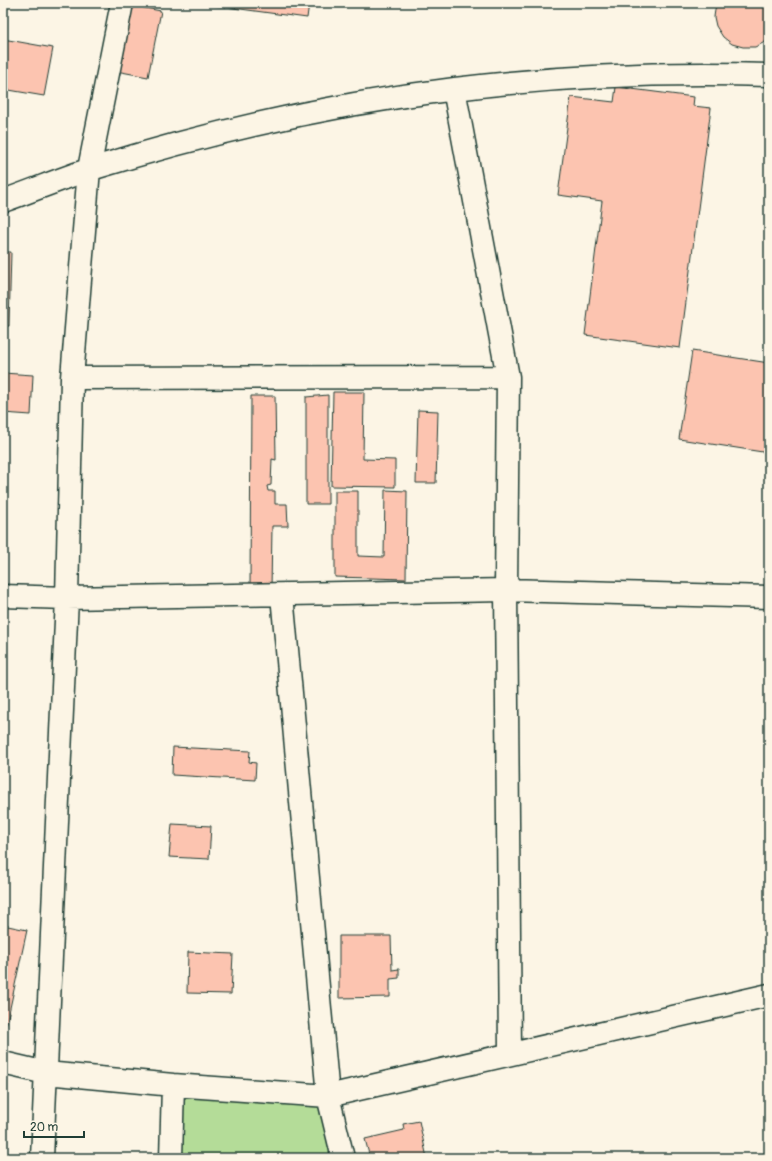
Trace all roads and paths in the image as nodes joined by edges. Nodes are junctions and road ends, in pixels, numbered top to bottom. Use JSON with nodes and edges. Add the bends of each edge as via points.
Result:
{"nodes":[{"id":1,"x":122,"y":3,"type":"edge"},
{"id":2,"x":769,"y":75,"type":"edge"},
{"id":3,"x":454,"y":89,"type":"junction"},
{"id":4,"x":90,"y":169,"type":"junction"},
{"id":5,"x":3,"y":201,"type":"edge"},
{"id":6,"x":508,"y":377,"type":"junction"},
{"id":7,"x":72,"y":378,"type":"junction"},
{"id":8,"x":506,"y":590,"type":"junction"},
{"id":9,"x":282,"y":595,"type":"junction"},
{"id":10,"x":3,"y":596,"type":"edge"},
{"id":11,"x":769,"y":597,"type":"edge"},
{"id":12,"x":67,"y":598,"type":"junction"},
{"id":13,"x":769,"y":994,"type":"edge"},
{"id":14,"x":510,"y":1054,"type":"junction"},
{"id":15,"x":3,"y":1063,"type":"edge"},
{"id":16,"x":46,"y":1073,"type":"junction"},
{"id":17,"x":173,"y":1085,"type":"junction"},
{"id":18,"x":328,"y":1096,"type":"junction"},
{"id":19,"x":42,"y":1158,"type":"edge"},
{"id":20,"x":171,"y":1158,"type":"edge"},
{"id":21,"x":343,"y":1158,"type":"edge"}],
"edges":[{"from":1,"to":4,"type":"street"},
{"from":2,"to":3,"type":"street","via":[[596,77]]},
{"from":3,"to":4,"type":"street","via":[[353,104],[256,124]]},
{"from":3,"to":6,"type":"street"},
{"from":4,"to":5,"type":"street"},
{"from":4,"to":7,"type":"street"},
{"from":6,"to":7,"type":"street"},
{"from":6,"to":8,"type":"street"},
{"from":7,"to":12,"type":"street"},
{"from":8,"to":9,"type":"street"},
{"from":8,"to":11,"type":"street"},
{"from":8,"to":14,"type":"street"},
{"from":9,"to":12,"type":"street"},
{"from":9,"to":18,"type":"street"},
{"from":10,"to":12,"type":"street"},
{"from":12,"to":16,"type":"street"},
{"from":13,"to":14,"type":"street"},
{"from":14,"to":18,"type":"street"},
{"from":15,"to":16,"type":"street"},
{"from":16,"to":17,"type":"street"},
{"from":16,"to":19,"type":"street"},
{"from":17,"to":18,"type":"street"},
{"from":17,"to":20,"type":"street"},
{"from":18,"to":21,"type":"street"}]}
